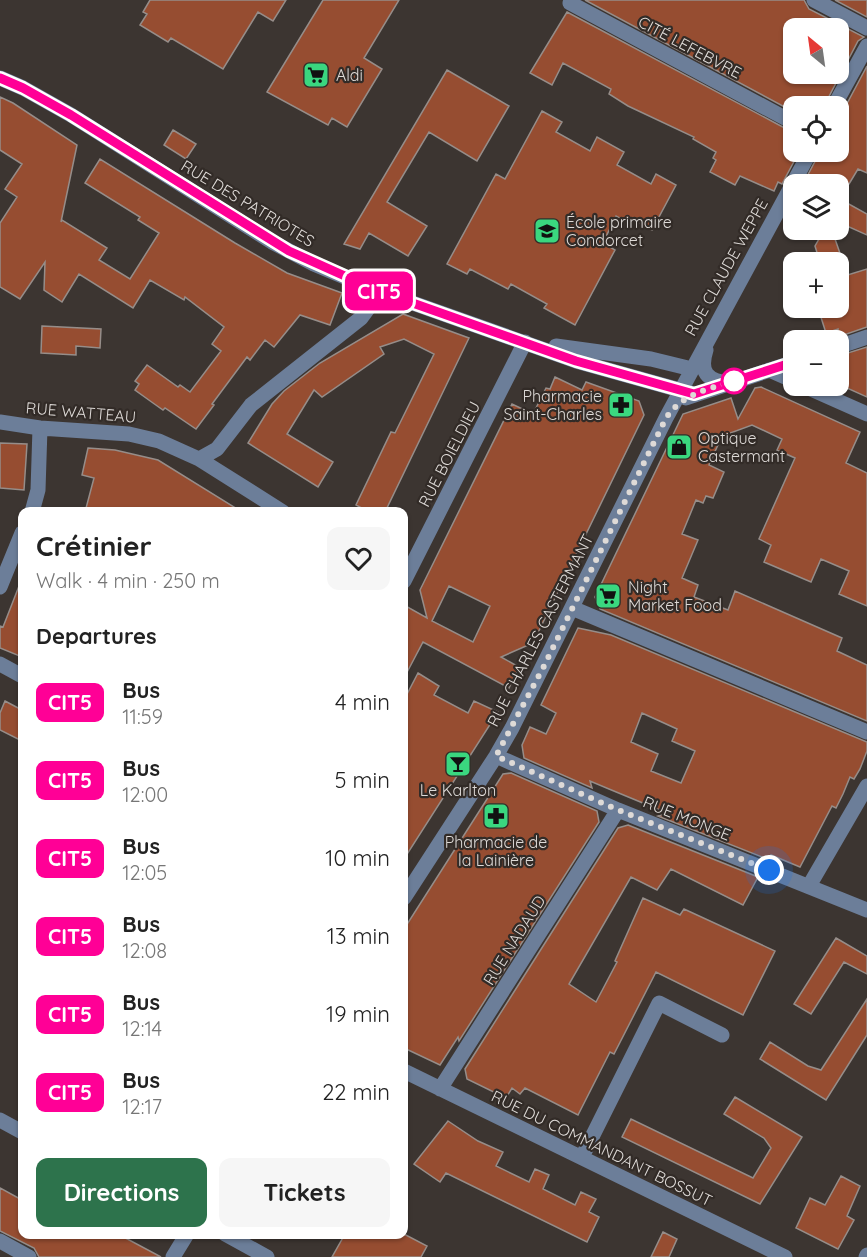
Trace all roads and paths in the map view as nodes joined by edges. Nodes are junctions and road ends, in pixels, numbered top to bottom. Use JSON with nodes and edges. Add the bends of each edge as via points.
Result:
{"nodes":[{"id":1,"x":814,"y":0,"type":"edge"},
{"id":2,"x":570,"y":3,"type":"dead end"},
{"id":3,"x":867,"y":28,"type":"edge"},
{"id":4,"x":867,"y":46,"type":"edge"},
{"id":5,"x":0,"y":78,"type":"edge"},
{"id":6,"x":840,"y":96,"type":"edge"},
{"id":7,"x":783,"y":117,"type":"edge"},
{"id":8,"x":805,"y":162,"type":"edge"},
{"id":9,"x":376,"y":290,"type":"junction"},
{"id":10,"x":711,"y":333,"type":"junction"},
{"id":11,"x":867,"y":337,"type":"edge"},
{"id":12,"x":525,"y":342,"type":"junction"},
{"id":13,"x":849,"y":343,"type":"edge"},
{"id":14,"x":783,"y":366,"type":"edge"},
{"id":15,"x":692,"y":369,"type":"junction"},
{"id":16,"x":769,"y":370,"type":"junction"},
{"id":17,"x":783,"y":376,"type":"edge"},
{"id":18,"x":729,"y":383,"type":"junction"},
{"id":19,"x":687,"y":393,"type":"junction"},
{"id":20,"x":826,"y":396,"type":"edge"},
{"id":21,"x":867,"y":414,"type":"edge"},
{"id":22,"x":0,"y":422,"type":"edge"},
{"id":23,"x":40,"y":428,"type":"junction"},
{"id":24,"x":199,"y":459,"type":"junction"},
{"id":25,"x":33,"y":507,"type":"edge"},
{"id":26,"x":275,"y":507,"type":"edge"},
{"id":27,"x":18,"y":543,"type":"edge"},
{"id":28,"x":408,"y":573,"type":"edge"},
{"id":29,"x":0,"y":587,"type":"edge"},
{"id":30,"x":572,"y":608,"type":"junction"},
{"id":31,"x":0,"y":664,"type":"edge"},
{"id":32,"x":18,"y":674,"type":"edge"},
{"id":33,"x":867,"y":732,"type":"edge"},
{"id":34,"x":496,"y":756,"type":"junction"},
{"id":35,"x":867,"y":786,"type":"edge"},
{"id":36,"x":618,"y":810,"type":"junction"},
{"id":37,"x":410,"y":876,"type":"edge"},
{"id":38,"x":809,"y":886,"type":"junction"},
{"id":39,"x":867,"y":910,"type":"edge"},
{"id":40,"x":722,"y":1035,"type":"dead end"},
{"id":41,"x":408,"y":1073,"type":"edge"},
{"id":42,"x":440,"y":1089,"type":"junction"},
{"id":43,"x":0,"y":1120,"type":"edge"},
{"id":44,"x":18,"y":1130,"type":"edge"},
{"id":45,"x":582,"y":1157,"type":"junction"},
{"id":46,"x":184,"y":1239,"type":"edge"},
{"id":47,"x":234,"y":1239,"type":"edge"},
{"id":48,"x":0,"y":1241,"type":"edge"},
{"id":49,"x":29,"y":1257,"type":"edge"},
{"id":50,"x":173,"y":1257,"type":"edge"},
{"id":51,"x":267,"y":1257,"type":"edge"},
{"id":52,"x":786,"y":1257,"type":"edge"}],
"edges":[{"from":1,"to":3,"type":"street"},
{"from":2,"to":7,"type":"street","name":"CITÉ LEFEBVRE"},
{"from":4,"to":6,"type":"street"},
{"from":5,"to":9,"type":"street","name":"RUE DES PATRIOTES","via":[[71,115],[289,251]]},
{"from":8,"to":10,"type":"street","name":"RUE CLAUDE WEPPE"},
{"from":9,"to":12,"type":"street","name":"RUE DES PATRIOTES"},
{"from":9,"to":24,"type":"street","via":[[361,318],[251,405],[217,449]]},
{"from":10,"to":15,"type":"street","name":"RUE CLAUDE WEPPE"},
{"from":10,"to":18,"type":"street","via":[[703,359],[705,372],[714,380]]},
{"from":11,"to":13,"type":"street"},
{"from":12,"to":15,"type":"street","name":"RUE DES PATRIOTES","via":[[651,359]]},
{"from":12,"to":19,"type":"street","name":"RUE DES PATRIOTES"},
{"from":12,"to":28,"type":"street","name":"RUE BOIELDIEU"},
{"from":14,"to":16,"type":"street"},
{"from":15,"to":19,"type":"street"},
{"from":16,"to":17,"type":"street"},
{"from":16,"to":18,"type":"street"},
{"from":18,"to":19,"type":"street"},
{"from":19,"to":30,"type":"street","name":"RUE CHARLES CASTERMANT","via":[[666,418]]},
{"from":20,"to":21,"type":"street"},
{"from":22,"to":23,"type":"street","name":"RUE WATTEAU"},
{"from":23,"to":24,"type":"street","name":"RUE WATTEAU","via":[[145,436]]},
{"from":23,"to":25,"type":"street","via":[[38,490]]},
{"from":24,"to":26,"type":"street","name":"RUE WATTEAU"},
{"from":27,"to":29,"type":"street"},
{"from":30,"to":33,"type":"street"},
{"from":30,"to":34,"type":"street","name":"RUE CHARLES CASTERMANT"},
{"from":31,"to":32,"type":"street"},
{"from":34,"to":36,"type":"street","name":"RUE MONGE"},
{"from":34,"to":37,"type":"street","name":"RUE CHARLES CASTERMANT"},
{"from":35,"to":38,"type":"street"},
{"from":36,"to":38,"type":"street","name":"RUE MONGE"},
{"from":36,"to":42,"type":"street","name":"RUE NADAUD"},
{"from":38,"to":39,"type":"street","name":"RUE MONGE"},
{"from":40,"to":45,"type":"street","via":[[659,1003]]},
{"from":41,"to":42,"type":"street","name":"RUE DU COMMANDANT BOSSUT"},
{"from":42,"to":45,"type":"street","name":"RUE DU COMMANDANT BOSSUT"},
{"from":43,"to":44,"type":"street"},
{"from":45,"to":52,"type":"street","name":"RUE DU COMMANDANT BOSSUT"},
{"from":46,"to":50,"type":"street"},
{"from":47,"to":51,"type":"street"},
{"from":48,"to":49,"type":"street"}]}
